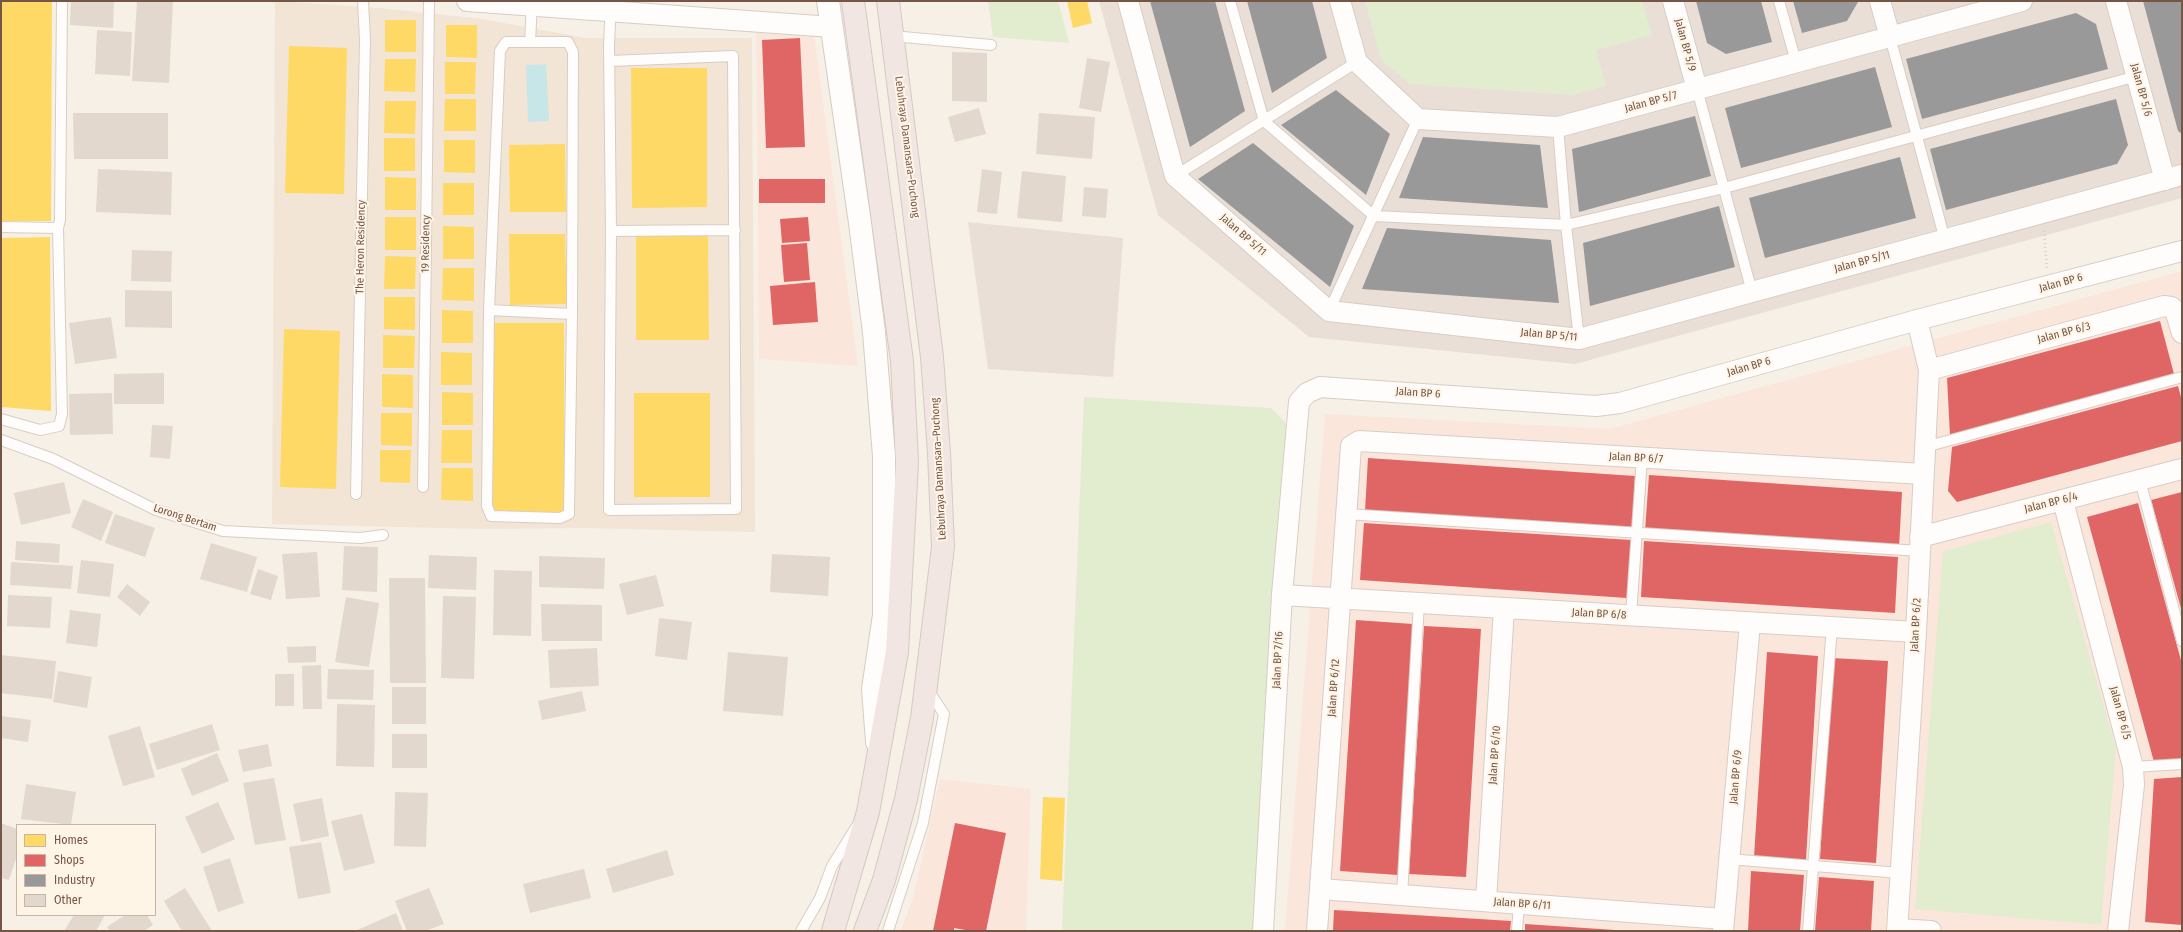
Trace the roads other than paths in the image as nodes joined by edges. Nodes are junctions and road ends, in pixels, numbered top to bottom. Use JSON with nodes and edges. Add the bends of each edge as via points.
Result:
{"nodes":[{"id":1,"x":62,"y":1,"type":"edge"},
{"id":2,"x":363,"y":1,"type":"edge"},
{"id":3,"x":429,"y":1,"type":"edge"},
{"id":4,"x":467,"y":1,"type":"edge"},
{"id":5,"x":828,"y":1,"type":"edge"},
{"id":6,"x":853,"y":1,"type":"edge"},
{"id":7,"x":888,"y":1,"type":"edge"},
{"id":8,"x":1128,"y":1,"type":"edge"},
{"id":9,"x":1230,"y":1,"type":"edge"},
{"id":10,"x":1340,"y":1,"type":"edge"},
{"id":11,"x":1673,"y":1,"type":"edge"},
{"id":12,"x":1779,"y":1,"type":"edge"},
{"id":13,"x":1880,"y":1,"type":"edge"},
{"id":14,"x":2022,"y":1,"type":"edge"},
{"id":15,"x":2116,"y":1,"type":"edge"},
{"id":16,"x":532,"y":3,"type":"edge"},
{"id":17,"x":1996,"y":4,"type":"edge"},
{"id":18,"x":611,"y":6,"type":"edge"},
{"id":19,"x":832,"y":27,"type":"junction"},
{"id":20,"x":892,"y":36,"type":"junction"},
{"id":21,"x":1890,"y":37,"type":"junction"},
{"id":22,"x":530,"y":42,"type":"junction"},
{"id":23,"x":991,"y":45,"type":"dead end"},
{"id":24,"x":610,"y":61,"type":"junction"},
{"id":25,"x":1357,"y":62,"type":"junction"},
{"id":26,"x":1796,"y":62,"type":"junction"},
{"id":27,"x":2137,"y":76,"type":"junction"},
{"id":28,"x":1697,"y":89,"type":"junction"},
{"id":29,"x":1418,"y":119,"type":"junction"},
{"id":30,"x":1264,"y":121,"type":"junction"},
{"id":31,"x":1558,"y":127,"type":"junction"},
{"id":32,"x":1917,"y":136,"type":"junction"},
{"id":33,"x":1175,"y":176,"type":"junction"},
{"id":34,"x":2173,"y":177,"type":"edge"},
{"id":35,"x":1724,"y":188,"type":"junction"},
{"id":36,"x":1374,"y":216,"type":"junction"},
{"id":37,"x":1566,"y":225,"type":"junction"},
{"id":38,"x":1,"y":227,"type":"edge"},
{"id":39,"x":58,"y":228,"type":"junction"},
{"id":40,"x":735,"y":230,"type":"junction"},
{"id":41,"x":611,"y":231,"type":"junction"},
{"id":42,"x":1945,"y":240,"type":"junction"},
{"id":43,"x":2182,"y":251,"type":"edge"},
{"id":44,"x":1752,"y":292,"type":"junction"},
{"id":45,"x":489,"y":310,"type":"junction"},
{"id":46,"x":1329,"y":310,"type":"junction"},
{"id":47,"x":572,"y":314,"type":"junction"},
{"id":48,"x":1917,"y":320,"type":"junction"},
{"id":49,"x":2182,"y":333,"type":"edge"},
{"id":50,"x":1579,"y":339,"type":"junction"},
{"id":51,"x":1929,"y":370,"type":"junction"},
{"id":52,"x":2182,"y":377,"type":"edge"},
{"id":53,"x":1307,"y":393,"type":"joint"},
{"id":54,"x":1,"y":419,"type":"edge"},
{"id":55,"x":1,"y":440,"type":"edge"},
{"id":56,"x":1351,"y":446,"type":"joint"},
{"id":57,"x":1925,"y":447,"type":"junction"},
{"id":58,"x":1642,"y":458,"type":"junction"},
{"id":59,"x":2182,"y":469,"type":"edge"},
{"id":60,"x":1923,"y":474,"type":"junction"},
{"id":61,"x":2140,"y":480,"type":"junction"},
{"id":62,"x":423,"y":487,"type":"dead end"},
{"id":63,"x":356,"y":494,"type":"dead end"},
{"id":64,"x":2063,"y":501,"type":"junction"},
{"id":65,"x":1346,"y":514,"type":"junction"},
{"id":66,"x":1637,"y":532,"type":"junction"},
{"id":67,"x":383,"y":535,"type":"dead end"},
{"id":68,"x":1920,"y":544,"type":"junction"},
{"id":69,"x":1282,"y":595,"type":"junction"},
{"id":70,"x":1340,"y":598,"type":"junction"},
{"id":71,"x":1419,"y":603,"type":"junction"},
{"id":72,"x":1504,"y":608,"type":"junction"},
{"id":73,"x":1631,"y":615,"type":"junction"},
{"id":74,"x":1750,"y":622,"type":"junction"},
{"id":75,"x":1832,"y":627,"type":"junction"},
{"id":76,"x":1916,"y":632,"type":"junction"},
{"id":77,"x":2182,"y":641,"type":"edge"},
{"id":78,"x":926,"y":687,"type":"junction"},
{"id":79,"x":878,"y":756,"type":"junction"},
{"id":80,"x":2182,"y":764,"type":"edge"},
{"id":81,"x":2133,"y":767,"type":"junction"},
{"id":82,"x":868,"y":812,"type":"junction"},
{"id":83,"x":1729,"y":859,"type":"junction"},
{"id":84,"x":1813,"y":866,"type":"junction"},
{"id":85,"x":1900,"y":873,"type":"junction"},
{"id":86,"x":1320,"y":889,"type":"junction"},
{"id":87,"x":1402,"y":895,"type":"junction"},
{"id":88,"x":1486,"y":901,"type":"junction"},
{"id":89,"x":1519,"y":904,"type":"junction"},
{"id":90,"x":1723,"y":925,"type":"edge"},
{"id":91,"x":1897,"y":930,"type":"edge"},
{"id":92,"x":801,"y":931,"type":"edge"},
{"id":93,"x":833,"y":931,"type":"edge"},
{"id":94,"x":866,"y":931,"type":"edge"},
{"id":95,"x":888,"y":931,"type":"edge"},
{"id":96,"x":1263,"y":931,"type":"edge"},
{"id":97,"x":1317,"y":931,"type":"edge"},
{"id":98,"x":1517,"y":931,"type":"edge"},
{"id":99,"x":1808,"y":931,"type":"edge"},
{"id":100,"x":1931,"y":931,"type":"edge"},
{"id":101,"x":2118,"y":931,"type":"edge"}],
"edges":[{"from":1,"to":39,"type":"lane"},
{"from":2,"to":63,"type":"lane","name":"The Heron Residency","via":[[365,40]]},
{"from":3,"to":62,"type":"lane","name":"19 Residency"},
{"from":4,"to":16,"type":"street"},
{"from":5,"to":19,"type":"street"},
{"from":6,"to":79,"type":"highway","via":[[902,361],[907,462],[897,652]]},
{"from":7,"to":20,"type":"highway","name":"Lebuhraya Damansara–Puchong"},
{"from":8,"to":33,"type":"street"},
{"from":9,"to":30,"type":"lane"},
{"from":10,"to":25,"type":"street"},
{"from":11,"to":28,"type":"street","name":"Jalan BP 5/9"},
{"from":12,"to":26,"type":"lane"},
{"from":13,"to":21,"type":"street"},
{"from":14,"to":17,"type":"street","name":"Jalan BP 5/7"},
{"from":15,"to":27,"type":"street","name":"Jalan BP 5/6"},
{"from":16,"to":18,"type":"street"},
{"from":16,"to":22,"type":"lane"},
{"from":17,"to":21,"type":"street","name":"Jalan BP 5/7"},
{"from":18,"to":19,"type":"street"},
{"from":18,"to":24,"type":"lane"},
{"from":19,"to":79,"type":"street","via":[[853,162],[874,332],[884,456],[884,615],[873,689]]},
{"from":20,"to":23,"type":"lane"},
{"from":20,"to":78,"type":"highway","name":"Lebuhraya Damansara–Puchong","via":[[932,357],[940,454],[943,547]]},
{"from":21,"to":26,"type":"street","name":"Jalan BP 5/7"},
{"from":21,"to":32,"type":"lane"},
{"from":22,"to":45,"type":"lane","via":[[506,42],[500,51]]},
{"from":22,"to":47,"type":"lane","via":[[568,42],[573,52]]},
{"from":24,"to":40,"type":"lane","via":[[733,56]]},
{"from":24,"to":41,"type":"lane"},
{"from":25,"to":29,"type":"street"},
{"from":25,"to":30,"type":"lane"},
{"from":26,"to":28,"type":"street","name":"Jalan BP 5/7"},
{"from":27,"to":32,"type":"lane"},
{"from":27,"to":34,"type":"street","name":"Jalan BP 5/6"},
{"from":28,"to":31,"type":"street","name":"Jalan BP 5/7"},
{"from":28,"to":35,"type":"lane"},
{"from":29,"to":31,"type":"street","name":"Jalan BP 5/7"},
{"from":29,"to":36,"type":"lane"},
{"from":30,"to":33,"type":"lane"},
{"from":30,"to":36,"type":"lane"},
{"from":31,"to":37,"type":"lane"},
{"from":32,"to":35,"type":"lane"},
{"from":32,"to":42,"type":"lane"},
{"from":33,"to":46,"type":"street","name":"Jalan BP 5/11"},
{"from":34,"to":42,"type":"street","name":"Jalan BP 5/11"},
{"from":35,"to":37,"type":"lane"},
{"from":35,"to":44,"type":"lane"},
{"from":36,"to":37,"type":"lane"},
{"from":36,"to":46,"type":"lane"},
{"from":37,"to":50,"type":"lane"},
{"from":38,"to":39,"type":"lane"},
{"from":39,"to":54,"type":"lane","via":[[62,414],[59,426],[40,430]]},
{"from":40,"to":41,"type":"lane"},
{"from":40,"to":41,"type":"lane","via":[[736,510],[609,510]]},
{"from":42,"to":44,"type":"street","name":"Jalan BP 5/11"},
{"from":43,"to":48,"type":"street","name":"Jalan BP 6"},
{"from":44,"to":50,"type":"street","name":"Jalan BP 5/11"},
{"from":45,"to":47,"type":"lane"},
{"from":45,"to":47,"type":"lane","via":[[487,506],[491,516],[560,518],[569,514]]},
{"from":46,"to":50,"type":"street","name":"Jalan BP 5/11"},
{"from":48,"to":51,"type":"street","name":"Jalan BP 6/2"},
{"from":48,"to":53,"type":"street","name":"Jalan BP 6","via":[[1620,403],[1596,406],[1320,387]]},
{"from":49,"to":51,"type":"street","name":"Jalan BP 6/3","via":[[2175,310],[2164,306]]},
{"from":51,"to":57,"type":"street","name":"Jalan BP 6/2"},
{"from":52,"to":57,"type":"lane"},
{"from":53,"to":69,"type":"street","name":"Jalan BP 7/16","via":[[1299,402]]},
{"from":55,"to":67,"type":"lane","name":"Lorong Bertam","via":[[53,459],[156,510],[222,530],[360,538]]},
{"from":56,"to":58,"type":"street","name":"Jalan BP 6/7","via":[[1359,441]]},
{"from":56,"to":65,"type":"street","name":"Jalan BP 6/12"},
{"from":57,"to":60,"type":"street","name":"Jalan BP 6/2"},
{"from":58,"to":60,"type":"street","name":"Jalan BP 6/7"},
{"from":58,"to":66,"type":"lane"},
{"from":59,"to":61,"type":"street","name":"Jalan BP 6/4"},
{"from":60,"to":68,"type":"street","name":"Jalan BP 6/2"},
{"from":61,"to":64,"type":"street","name":"Jalan BP 6/4"},
{"from":61,"to":77,"type":"lane"},
{"from":64,"to":68,"type":"street","name":"Jalan BP 6/4"},
{"from":64,"to":81,"type":"street","name":"Jalan BP 6/5"},
{"from":65,"to":66,"type":"lane"},
{"from":65,"to":70,"type":"street","name":"Jalan BP 6/12"},
{"from":66,"to":68,"type":"lane"},
{"from":66,"to":73,"type":"lane"},
{"from":68,"to":76,"type":"street","name":"Jalan BP 6/2"},
{"from":69,"to":70,"type":"street","name":"Jalan BP 6/8"},
{"from":69,"to":96,"type":"street","name":"Jalan BP 7/16"},
{"from":70,"to":71,"type":"street","name":"Jalan BP 6/8"},
{"from":70,"to":86,"type":"street","name":"Jalan BP 6/12"},
{"from":71,"to":72,"type":"street","name":"Jalan BP 6/8"},
{"from":71,"to":87,"type":"lane"},
{"from":72,"to":73,"type":"street","name":"Jalan BP 6/8"},
{"from":72,"to":88,"type":"street","name":"Jalan BP 6/10"},
{"from":73,"to":74,"type":"street","name":"Jalan BP 6/8"},
{"from":74,"to":75,"type":"street","name":"Jalan BP 6/8"},
{"from":74,"to":83,"type":"street","name":"Jalan BP 6/9"},
{"from":75,"to":76,"type":"street","name":"Jalan BP 6/8"},
{"from":75,"to":84,"type":"lane"},
{"from":76,"to":85,"type":"street","name":"Jalan BP 6/2"},
{"from":78,"to":94,"type":"highway","name":"Lebuhraya Damansara–Puchong","via":[[906,799],[884,880]]},
{"from":78,"to":95,"type":"lane","via":[[944,714],[923,823]]},
{"from":79,"to":82,"type":"highway"},
{"from":80,"to":81,"type":"lane"},
{"from":81,"to":101,"type":"street","name":"Jalan BP 6/5","via":[[2134,785]]},
{"from":82,"to":92,"type":"lane","via":[[848,838],[832,866],[820,898]]},
{"from":82,"to":93,"type":"highway"},
{"from":83,"to":84,"type":"lane"},
{"from":83,"to":90,"type":"street","name":"Jalan BP 6/9"},
{"from":84,"to":85,"type":"lane"},
{"from":84,"to":99,"type":"lane"},
{"from":85,"to":91,"type":"street","name":"Jalan BP 6/2"},
{"from":86,"to":87,"type":"street","name":"Jalan BP 6/11"},
{"from":86,"to":97,"type":"street","name":"Jalan BP 6/12"},
{"from":87,"to":88,"type":"street","name":"Jalan BP 6/11"},
{"from":88,"to":89,"type":"street","name":"Jalan BP 6/11"},
{"from":89,"to":90,"type":"street","name":"Jalan BP 6/11"},
{"from":89,"to":98,"type":"lane"},
{"from":91,"to":100,"type":"street"}]}
